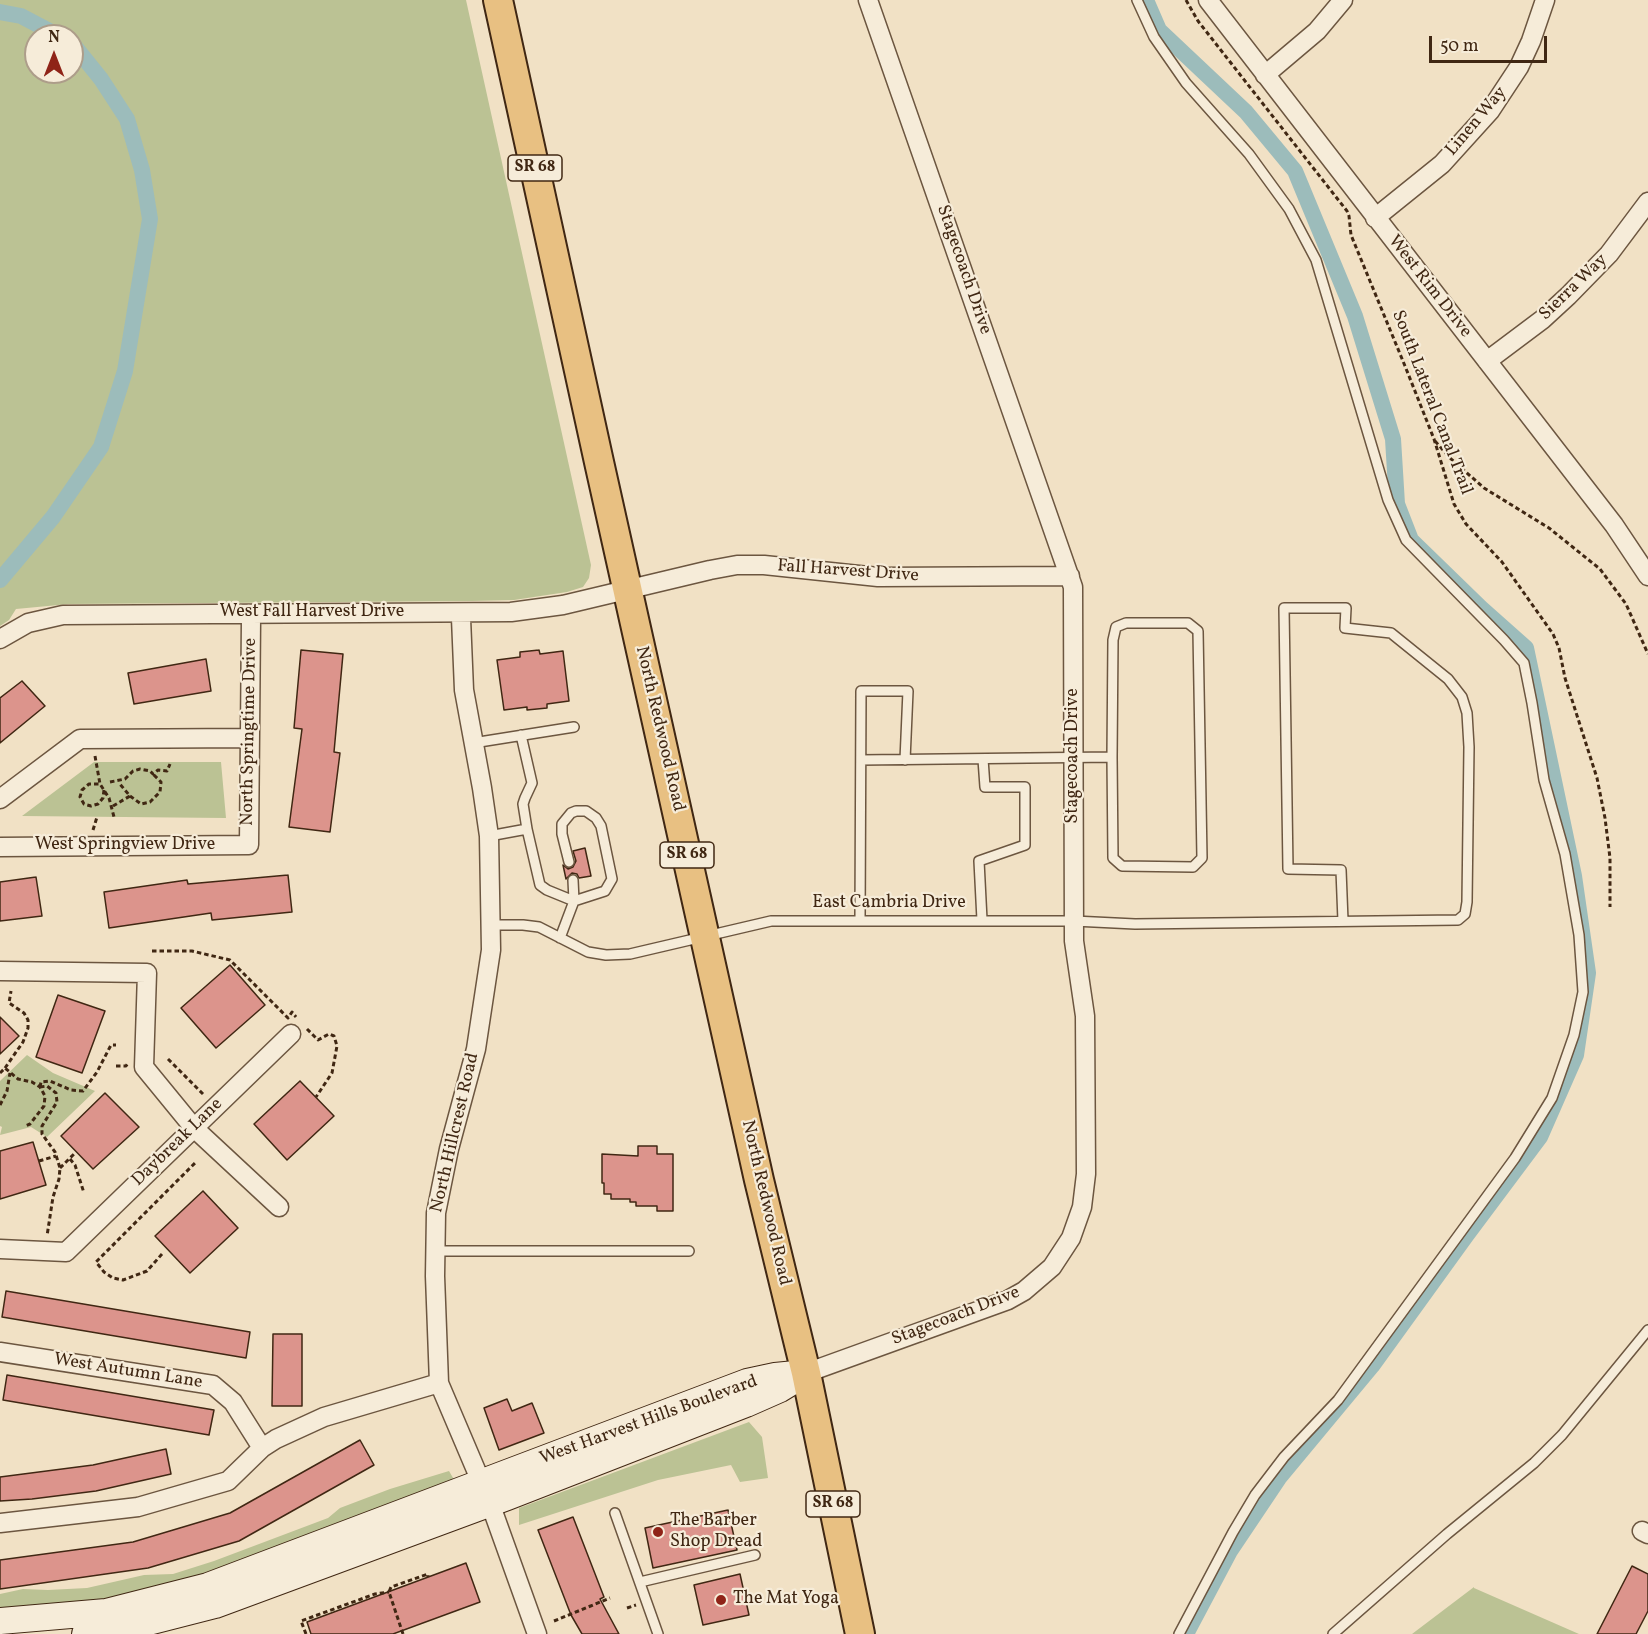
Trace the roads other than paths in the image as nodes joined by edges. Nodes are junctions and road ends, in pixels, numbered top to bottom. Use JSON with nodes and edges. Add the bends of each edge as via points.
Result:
{"nodes":[{"id":1,"x":498,"y":0,"type":"edge"},
{"id":2,"x":868,"y":0,"type":"edge"},
{"id":3,"x":1137,"y":0,"type":"edge"},
{"id":4,"x":1208,"y":0,"type":"edge"},
{"id":5,"x":1343,"y":0,"type":"edge"},
{"id":6,"x":1545,"y":0,"type":"edge"},
{"id":7,"x":1264,"y":75,"type":"junction"},
{"id":8,"x":1648,"y":202,"type":"edge"},
{"id":9,"x":1375,"y":218,"type":"junction"},
{"id":10,"x":1487,"y":361,"type":"junction"},
{"id":11,"x":1070,"y":576,"type":"junction"},
{"id":12,"x":1648,"y":576,"type":"edge"},
{"id":13,"x":628,"y":589,"type":"junction"},
{"id":14,"x":461,"y":618,"type":"dead end"},
{"id":15,"x":251,"y":619,"type":"dead end"},
{"id":16,"x":0,"y":639,"type":"edge"},
{"id":17,"x":574,"y":727,"type":"dead end"},
{"id":18,"x":522,"y":735,"type":"junction"},
{"id":19,"x":250,"y":738,"type":"junction"},
{"id":20,"x":473,"y":743,"type":"junction"},
{"id":21,"x":1112,"y":757,"type":"junction"},
{"id":22,"x":1074,"y":758,"type":"junction"},
{"id":23,"x":983,"y":759,"type":"junction"},
{"id":24,"x":861,"y":760,"type":"junction"},
{"id":25,"x":905,"y":760,"type":"junction"},
{"id":26,"x":0,"y":799,"type":"edge"},
{"id":27,"x":526,"y":829,"type":"junction"},
{"id":28,"x":489,"y":836,"type":"junction"},
{"id":29,"x":249,"y":845,"type":"joint"},
{"id":30,"x":0,"y":848,"type":"edge"},
{"id":31,"x":569,"y":862,"type":"dead end"},
{"id":32,"x":573,"y":880,"type":"dead end"},
{"id":33,"x":574,"y":901,"type":"junction"},
{"id":34,"x":982,"y":920,"type":"junction"},
{"id":35,"x":860,"y":921,"type":"junction"},
{"id":36,"x":1074,"y":921,"type":"junction"},
{"id":37,"x":1343,"y":921,"type":"junction"},
{"id":38,"x":491,"y":925,"type":"junction"},
{"id":39,"x":705,"y":935,"type":"junction"},
{"id":40,"x":560,"y":938,"type":"junction"},
{"id":41,"x":0,"y":971,"type":"edge"},
{"id":42,"x":291,"y":1035,"type":"dead end"},
{"id":43,"x":194,"y":1128,"type":"junction"},
{"id":44,"x":279,"y":1207,"type":"dead end"},
{"id":45,"x":0,"y":1250,"type":"edge"},
{"id":46,"x":435,"y":1251,"type":"junction"},
{"id":47,"x":689,"y":1251,"type":"dead end"},
{"id":48,"x":1648,"y":1330,"type":"edge"},
{"id":49,"x":0,"y":1352,"type":"edge"},
{"id":50,"x":806,"y":1373,"type":"junction"},
{"id":51,"x":439,"y":1383,"type":"junction"},
{"id":52,"x":262,"y":1448,"type":"junction"},
{"id":53,"x":486,"y":1493,"type":"junction"},
{"id":54,"x":615,"y":1513,"type":"dead end"},
{"id":55,"x":0,"y":1523,"type":"edge"},
{"id":56,"x":755,"y":1555,"type":"dead end"},
{"id":57,"x":639,"y":1582,"type":"junction"},
{"id":58,"x":0,"y":1621,"type":"edge"},
{"id":59,"x":85,"y":1634,"type":"edge"},
{"id":60,"x":537,"y":1634,"type":"edge"},
{"id":61,"x":658,"y":1634,"type":"edge"},
{"id":62,"x":860,"y":1634,"type":"edge"},
{"id":63,"x":1179,"y":1634,"type":"edge"},
{"id":64,"x":1333,"y":1634,"type":"edge"}],
"edges":[{"from":1,"to":13,"type":"main road","name":"North Redwood Road","number":"SR 68"},
{"from":2,"to":11,"type":"street","name":"Stagecoach Drive"},
{"from":3,"to":63,"type":"lane","via":[[1154,37],[1186,83],[1249,154],[1289,208],[1316,260],[1388,500],[1406,540],[1524,663],[1544,780],[1565,854],[1579,935],[1582,992],[1574,1035],[1552,1098],[1515,1158],[1338,1400],[1284,1457],[1256,1495]]},
{"from":4,"to":7,"type":"street","name":"West Rim Drive"},
{"from":5,"to":7,"type":"street","via":[[1317,31]]},
{"from":6,"to":9,"type":"street","name":"Linen Way","via":[[1532,41],[1490,111],[1442,164]]},
{"from":7,"to":9,"type":"street","name":"West Rim Drive"},
{"from":8,"to":10,"type":"street","name":"Sierra Way","via":[[1625,235],[1568,296]]},
{"from":9,"to":10,"type":"street","name":"West Rim Drive"},
{"from":10,"to":12,"type":"street","name":"West Rim Drive","via":[[1614,525]]},
{"from":11,"to":13,"type":"street","name":"Fall Harvest Drive","via":[[878,578],[744,565]]},
{"from":11,"to":22,"type":"street","name":"Stagecoach Drive","via":[[1074,594]]},
{"from":13,"to":16,"type":"street","name":"West Fall Harvest Drive","via":[[563,605],[511,612],[63,615],[28,624]]},
{"from":13,"to":39,"type":"main road","name":"North Redwood Road","number":"SR 68"},
{"from":14,"to":20,"type":"street","name":"North Hillcrest Road","via":[[464,690]]},
{"from":15,"to":19,"type":"street","name":"North Springtime Drive"},
{"from":17,"to":18,"type":"lane"},
{"from":18,"to":20,"type":"lane"},
{"from":18,"to":27,"type":"lane","via":[[532,783],[523,804]]},
{"from":19,"to":26,"type":"street","via":[[80,739]]},
{"from":19,"to":29,"type":"street","name":"North Springtime Drive"},
{"from":20,"to":28,"type":"street","name":"North Hillcrest Road"},
{"from":21,"to":21,"type":"lane","via":[[1116,627],[1126,623],[1188,623],[1198,631],[1202,858],[1193,867],[1122,866],[1113,858]]},
{"from":21,"to":22,"type":"lane"},
{"from":22,"to":23,"type":"lane"},
{"from":22,"to":36,"type":"street","name":"Stagecoach Drive"},
{"from":23,"to":25,"type":"lane"},
{"from":23,"to":34,"type":"lane","via":[[985,787],[1025,786],[1025,845],[979,861]]},
{"from":24,"to":25,"type":"lane"},
{"from":24,"to":25,"type":"lane","via":[[861,691],[908,691]]},
{"from":24,"to":35,"type":"lane"},
{"from":27,"to":28,"type":"lane"},
{"from":27,"to":33,"type":"lane","via":[[540,885]]},
{"from":28,"to":38,"type":"street","name":"North Hillcrest Road"},
{"from":29,"to":30,"type":"street","name":"West Springview Drive"},
{"from":31,"to":33,"type":"lane","via":[[562,824],[576,811],[586,811],[601,826],[612,879],[605,891]]},
{"from":32,"to":33,"type":"lane"},
{"from":33,"to":40,"type":"lane"},
{"from":34,"to":35,"type":"lane","name":"East Cambria Drive"},
{"from":34,"to":36,"type":"lane","name":"East Cambria Drive"},
{"from":35,"to":39,"type":"lane","name":"East Cambria Drive","via":[[771,921]]},
{"from":36,"to":37,"type":"lane","name":"East Cambria Drive"},
{"from":36,"to":50,"type":"street","name":"Stagecoach Drive","via":[[1085,1016],[1086,1174],[1078,1223],[1067,1245],[1039,1280],[1008,1300]]},
{"from":37,"to":37,"type":"lane","name":"East Cambria Drive","via":[[1458,920],[1465,914],[1467,713],[1462,697],[1448,680],[1390,633],[1345,628],[1346,608],[1284,608],[1288,869],[1341,870]]},
{"from":38,"to":40,"type":"lane","name":"East Cambria Drive","via":[[539,927]]},
{"from":38,"to":46,"type":"street","name":"North Hillcrest Road","via":[[491,950],[476,1049],[436,1212]]},
{"from":39,"to":40,"type":"lane","name":"East Cambria Drive","via":[[630,954],[606,955],[588,952]]},
{"from":39,"to":50,"type":"main road","name":"North Redwood Road","number":"SR 68"},
{"from":41,"to":43,"type":"street","via":[[147,973],[144,1067]]},
{"from":42,"to":43,"type":"street","name":"Daybreak Lane"},
{"from":43,"to":44,"type":"street"},
{"from":43,"to":45,"type":"street","name":"Daybreak Lane","via":[[66,1252]]},
{"from":46,"to":47,"type":"lane"},
{"from":46,"to":51,"type":"street","name":"North Hillcrest Road"},
{"from":48,"to":64,"type":"lane","via":[[1562,1435],[1534,1463]]},
{"from":49,"to":52,"type":"street","name":"West Autumn Lane","via":[[213,1385],[233,1402]]},
{"from":50,"to":53,"type":"street","name":"West Harvest Hills Boulevard","via":[[747,1382]]},
{"from":50,"to":62,"type":"main road","name":"North Redwood Road","number":"SR 68"},
{"from":51,"to":52,"type":"street","via":[[324,1417]]},
{"from":51,"to":53,"type":"street","name":"North Hillcrest Road"},
{"from":52,"to":55,"type":"street","via":[[228,1481],[138,1506]]},
{"from":53,"to":58,"type":"street","name":"West Harvest Hills Boulevard","via":[[208,1586],[106,1612]]},
{"from":53,"to":59,"type":"street","name":"West Harvest Hills Boulevard","via":[[214,1605],[109,1632]]},
{"from":53,"to":60,"type":"street","name":"North Hillcrest Road"},
{"from":54,"to":57,"type":"lane"},
{"from":56,"to":57,"type":"lane"},
{"from":57,"to":61,"type":"lane"}]}
